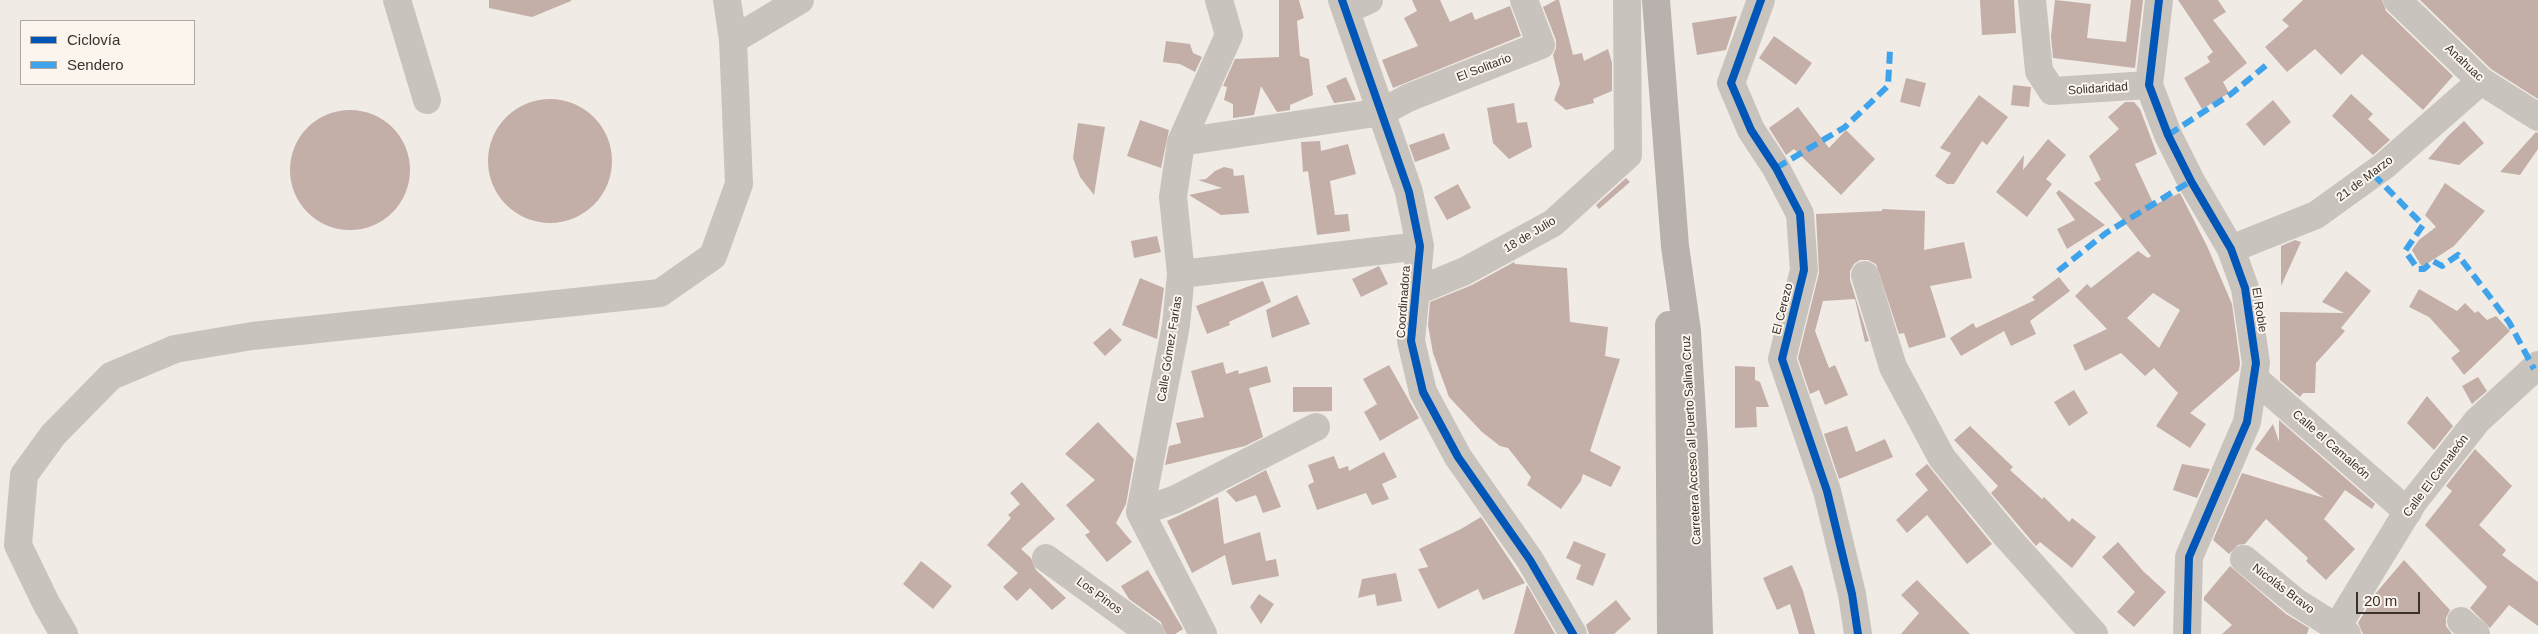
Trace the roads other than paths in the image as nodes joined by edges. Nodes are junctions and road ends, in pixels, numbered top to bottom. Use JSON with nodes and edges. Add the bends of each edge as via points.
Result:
{"nodes":[{"id":1,"x":397,"y":0,"type":"edge"},
{"id":2,"x":727,"y":0,"type":"edge"},
{"id":3,"x":800,"y":0,"type":"edge"},
{"id":4,"x":1219,"y":0,"type":"edge"},
{"id":5,"x":1524,"y":0,"type":"edge"},
{"id":6,"x":1627,"y":0,"type":"edge"},
{"id":7,"x":1656,"y":0,"type":"edge"},
{"id":8,"x":1761,"y":0,"type":"edge"},
{"id":9,"x":2032,"y":0,"type":"edge"},
{"id":10,"x":2160,"y":0,"type":"edge"},
{"id":11,"x":2398,"y":0,"type":"edge"},
{"id":12,"x":1352,"y":3,"type":"edge"},
{"id":13,"x":733,"y":40,"type":"junction"},
{"id":14,"x":2481,"y":81,"type":"junction"},
{"id":15,"x":2149,"y":84,"type":"junction"},
{"id":16,"x":426,"y":100,"type":"dead end"},
{"id":17,"x":1382,"y":112,"type":"junction"},
{"id":18,"x":2538,"y":117,"type":"edge"},
{"id":19,"x":1181,"y":142,"type":"junction"},
{"id":20,"x":1420,"y":246,"type":"junction"},
{"id":21,"x":1675,"y":246,"type":"junction"},
{"id":22,"x":2231,"y":249,"type":"junction"},
{"id":23,"x":1181,"y":274,"type":"junction"},
{"id":24,"x":1865,"y":275,"type":"dead end"},
{"id":25,"x":1417,"y":291,"type":"junction"},
{"id":26,"x":2538,"y":365,"type":"edge"},
{"id":27,"x":2254,"y":378,"type":"junction"},
{"id":28,"x":1316,"y":427,"type":"dead end"},
{"id":29,"x":1140,"y":512,"type":"junction"},
{"id":30,"x":2408,"y":512,"type":"junction"},
{"id":31,"x":1046,"y":558,"type":"dead end"},
{"id":32,"x":2244,"y":559,"type":"dead end"},
{"id":33,"x":2079,"y":629,"type":"edge"},
{"id":34,"x":2342,"y":630,"type":"edge"},
{"id":35,"x":64,"y":634,"type":"edge"},
{"id":36,"x":1151,"y":634,"type":"edge"},
{"id":37,"x":1202,"y":634,"type":"edge"},
{"id":38,"x":1573,"y":634,"type":"edge"},
{"id":39,"x":1672,"y":634,"type":"edge"},
{"id":40,"x":1699,"y":634,"type":"edge"},
{"id":41,"x":1858,"y":634,"type":"edge"},
{"id":42,"x":2188,"y":634,"type":"edge"}],
"edges":[{"from":1,"to":16,"type":"street"},
{"from":2,"to":13,"type":"street"},
{"from":3,"to":13,"type":"street"},
{"from":4,"to":19,"type":"street","name":"Calle Gómez Farías","via":[[1229,35]]},
{"from":5,"to":17,"type":"street","name":"El Solitario","via":[[1541,46],[1408,98]]},
{"from":6,"to":25,"type":"street","name":"18 de Julio","via":[[1628,155],[1553,223],[1465,271]]},
{"from":7,"to":21,"type":"main road","name":"Carretera Acceso al Puerto Salina Cruz"},
{"from":8,"to":41,"type":"street","name":"El Cerezo","via":[[1731,83],[1751,130],[1800,214],[1804,270],[1782,359],[1827,491],[1852,594]]},
{"from":9,"to":15,"type":"street","name":"Solidaridad","via":[[2039,71],[2052,91]]},
{"from":10,"to":15,"type":"street","name":"El Roble"},
{"from":11,"to":14,"type":"street","name":"Anahuac"},
{"from":12,"to":17,"type":"street","name":"Coordinadora","via":[[1355,44]]},
{"from":13,"to":35,"type":"street","via":[[739,184],[713,256],[660,292],[252,336],[176,349],[111,376],[53,435],[24,475],[18,545]]},
{"from":14,"to":18,"type":"street","name":"Anahuac"},
{"from":14,"to":22,"type":"street","name":"21 de Marzo","via":[[2384,166],[2316,215]]},
{"from":15,"to":22,"type":"street","name":"El Roble","via":[[2168,135]]},
{"from":17,"to":19,"type":"street"},
{"from":17,"to":20,"type":"street","name":"Coordinadora","via":[[1409,192]]},
{"from":19,"to":23,"type":"street","name":"Calle Gómez Farías","via":[[1173,196]]},
{"from":20,"to":23,"type":"street"},
{"from":20,"to":25,"type":"street","name":"Coordinadora"},
{"from":21,"to":39,"type":"main road","name":"Carretera Acceso al Puerto Salina Cruz","via":[[1669,327]]},
{"from":21,"to":40,"type":"main road","name":"Carretera Acceso al Puerto Salina Cruz","via":[[1687,331]]},
{"from":22,"to":27,"type":"street","name":"El Roble","via":[[2245,288],[2256,363]]},
{"from":23,"to":29,"type":"street","name":"Calle Gómez Farías","via":[[1176,325]]},
{"from":24,"to":33,"type":"street","via":[[1893,367],[1942,458]]},
{"from":25,"to":38,"type":"street","name":"Coordinadora","via":[[1411,341],[1423,392],[1458,457],[1530,560]]},
{"from":26,"to":30,"type":"street","name":"Calle El Camaleón","via":[[2477,421]]},
{"from":27,"to":30,"type":"street","name":"Calle el Camaleón"},
{"from":27,"to":42,"type":"street","name":"El Roble","via":[[2247,422],[2189,556]]},
{"from":28,"to":29,"type":"street","via":[[1176,499]]},
{"from":29,"to":37,"type":"street"},
{"from":30,"to":34,"type":"street","name":"Calle El Camaleón"},
{"from":31,"to":36,"type":"street","name":"Los Pinos"},
{"from":32,"to":34,"type":"street","name":"Nicolás Bravo","via":[[2296,602]]}]}
